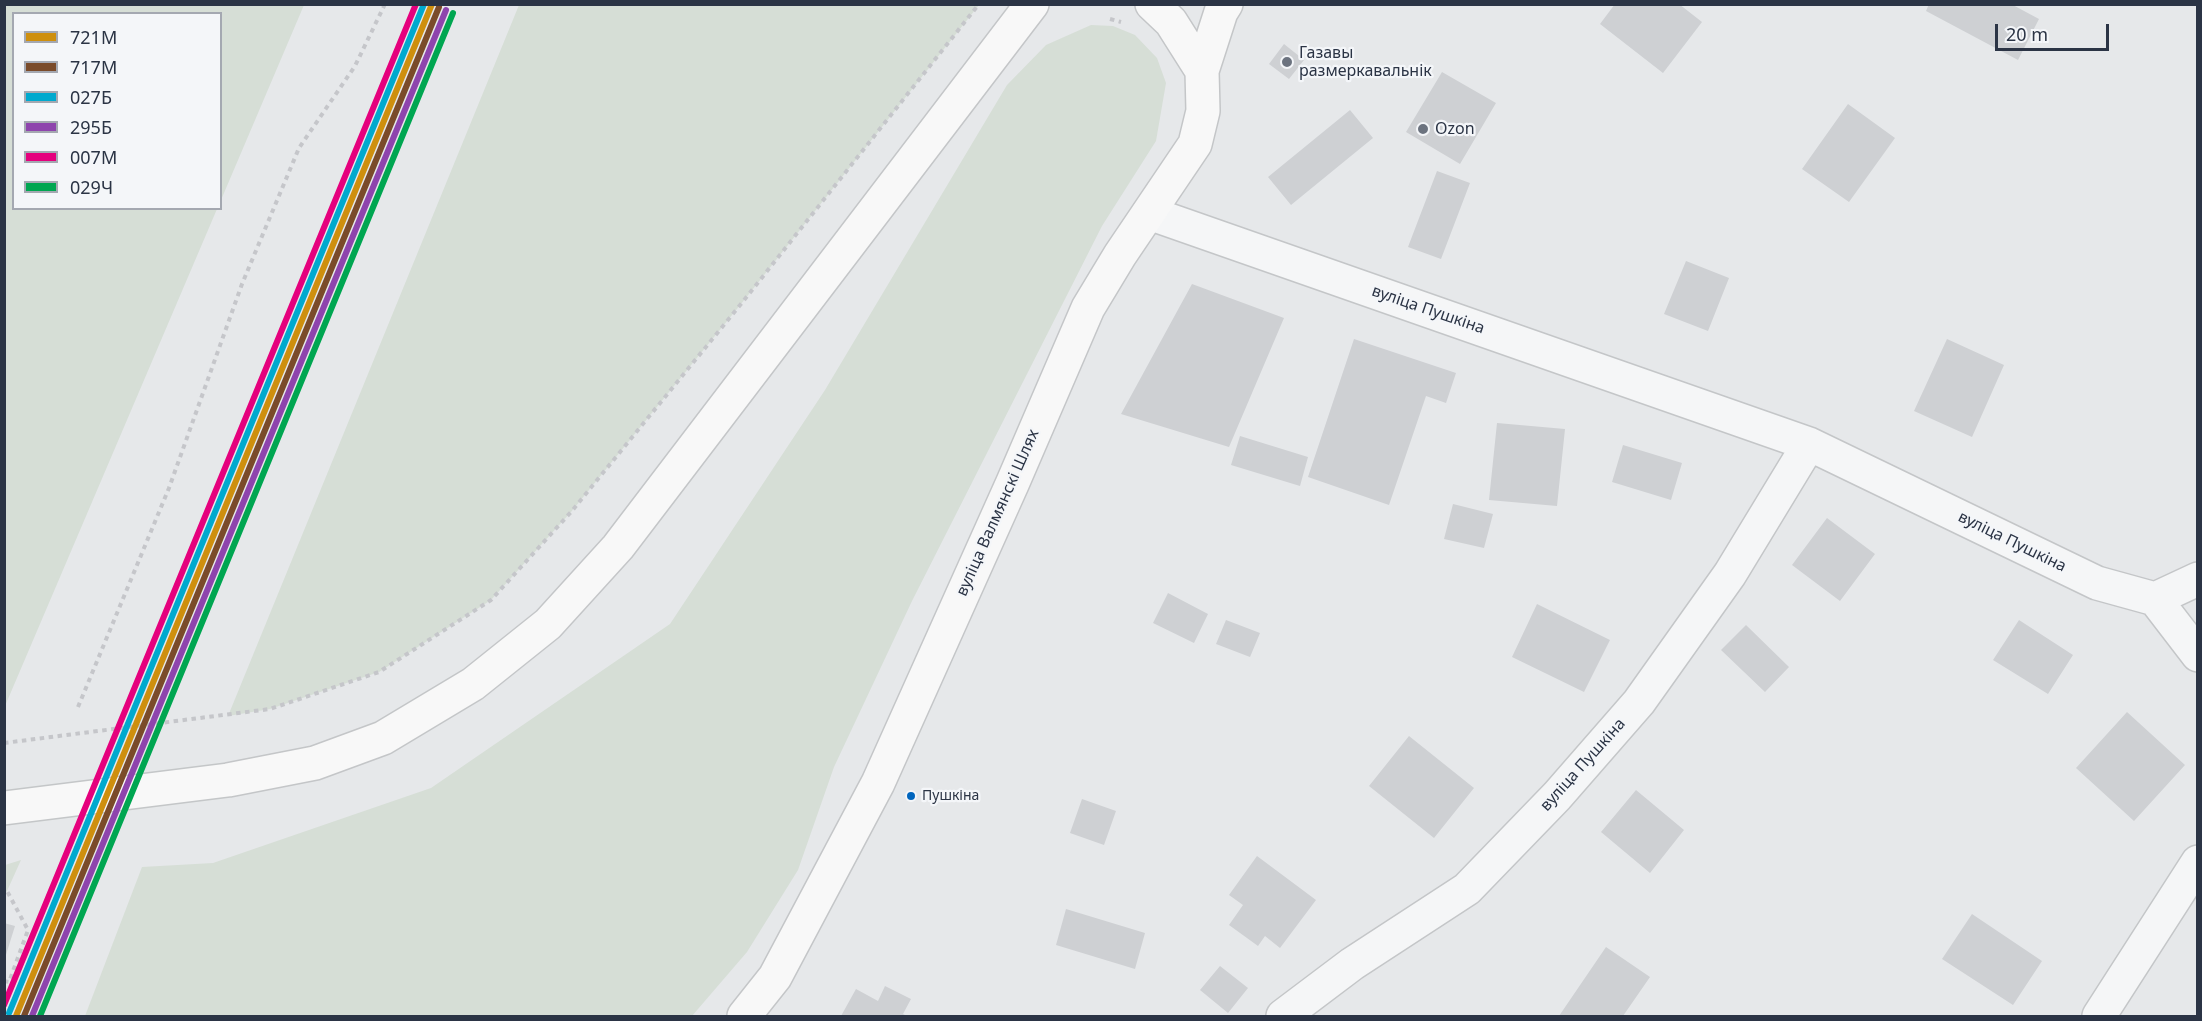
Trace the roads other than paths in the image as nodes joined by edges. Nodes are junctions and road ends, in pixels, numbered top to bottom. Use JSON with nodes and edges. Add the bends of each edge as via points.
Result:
{"nodes":[{"id":1,"x":1152,"y":4,"type":"edge"},
{"id":2,"x":1226,"y":4,"type":"edge"},
{"id":3,"x":1034,"y":6,"type":"edge"},
{"id":4,"x":1202,"y":71,"type":"junction"},
{"id":5,"x":1149,"y":213,"type":"junction"},
{"id":6,"x":1809,"y":444,"type":"junction"},
{"id":7,"x":2198,"y":579,"type":"edge"},
{"id":8,"x":2155,"y":599,"type":"junction"},
{"id":9,"x":2198,"y":655,"type":"edge"},
{"id":10,"x":4,"y":808,"type":"edge"},
{"id":11,"x":2198,"y":862,"type":"edge"},
{"id":12,"x":744,"y":1017,"type":"edge"},
{"id":13,"x":1283,"y":1017,"type":"edge"},
{"id":14,"x":2099,"y":1017,"type":"edge"}],
"edges":[{"from":1,"to":4,"type":"main road","via":[[1171,22]]},
{"from":2,"to":4,"type":"main road","name":"вуліца Валмянскі Шлях"},
{"from":3,"to":10,"type":"main road","via":[[618,547],[548,624],[473,684],[383,738],[315,763],[228,780]]},
{"from":4,"to":5,"type":"main road","name":"вуліца Валмянскі Шлях","via":[[1203,111],[1195,144]]},
{"from":5,"to":6,"type":"street","name":"вуліца Пушкіна"},
{"from":5,"to":12,"type":"main road","name":"вуліца Валмянскі Шлях","via":[[1088,308],[873,793],[775,977]]},
{"from":6,"to":8,"type":"street","name":"вуліца Пушкіна","via":[[2097,583]]},
{"from":6,"to":13,"type":"street","name":"вуліца Пушкіна","via":[[1730,574],[1639,702],[1557,796],[1467,889],[1352,964]]},
{"from":7,"to":8,"type":"street"},
{"from":8,"to":9,"type":"street"},
{"from":11,"to":14,"type":"street"}]}
